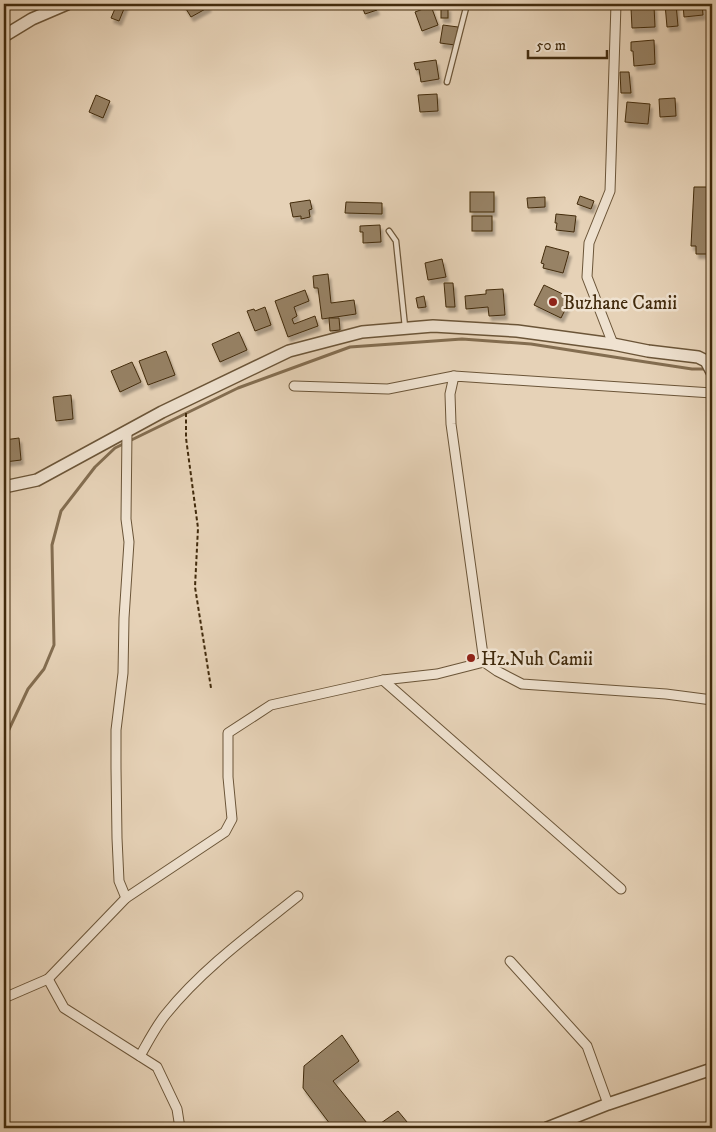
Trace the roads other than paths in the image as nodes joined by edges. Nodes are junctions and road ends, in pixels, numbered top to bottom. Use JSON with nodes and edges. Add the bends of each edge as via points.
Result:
{"nodes":[{"id":1,"x":67,"y":4,"type":"edge"},
{"id":2,"x":467,"y":4,"type":"edge"},
{"id":3,"x":616,"y":4,"type":"edge"},
{"id":4,"x":4,"y":36,"type":"edge"},
{"id":5,"x":447,"y":82,"type":"dead end"},
{"id":6,"x":389,"y":231,"type":"dead end"},
{"id":7,"x":405,"y":328,"type":"junction"},
{"id":8,"x":614,"y":344,"type":"junction"},
{"id":9,"x":712,"y":372,"type":"edge"},
{"id":10,"x":454,"y":376,"type":"junction"},
{"id":11,"x":294,"y":386,"type":"dead end"},
{"id":12,"x":712,"y":393,"type":"edge"},
{"id":13,"x":127,"y":432,"type":"junction"},
{"id":14,"x":4,"y":487,"type":"edge"},
{"id":15,"x":484,"y":662,"type":"junction"},
{"id":16,"x":383,"y":680,"type":"junction"},
{"id":17,"x":712,"y":700,"type":"edge"},
{"id":18,"x":621,"y":889,"type":"dead end"},
{"id":19,"x":298,"y":896,"type":"dead end"},
{"id":20,"x":126,"y":898,"type":"junction"},
{"id":21,"x":510,"y":961,"type":"dead end"},
{"id":22,"x":48,"y":978,"type":"junction"},
{"id":23,"x":4,"y":998,"type":"edge"},
{"id":24,"x":140,"y":1056,"type":"junction"},
{"id":25,"x":712,"y":1069,"type":"edge"},
{"id":26,"x":608,"y":1104,"type":"junction"},
{"id":27,"x":180,"y":1128,"type":"edge"},
{"id":28,"x":547,"y":1128,"type":"edge"}],
"edges":[{"from":1,"to":4,"type":"street","via":[[32,18]]},
{"from":2,"to":5,"type":"lane"},
{"from":3,"to":8,"type":"street","via":[[610,191],[589,243],[587,277]]},
{"from":6,"to":7,"type":"lane","via":[[396,241]]},
{"from":7,"to":8,"type":"street","via":[[433,326],[517,331]]},
{"from":7,"to":13,"type":"street","via":[[362,332],[289,351]]},
{"from":8,"to":9,"type":"street","via":[[698,357],[706,361]]},
{"from":10,"to":11,"type":"street","via":[[388,389]]},
{"from":10,"to":12,"type":"street"},
{"from":10,"to":15,"type":"street","via":[[450,394],[451,424]]},
{"from":13,"to":14,"type":"street","via":[[36,480]]},
{"from":13,"to":20,"type":"street","via":[[126,519],[129,542],[116,730],[116,838],[119,881]]},
{"from":15,"to":16,"type":"street","via":[[437,674]]},
{"from":15,"to":17,"type":"street","via":[[522,684]]},
{"from":16,"to":18,"type":"street"},
{"from":16,"to":20,"type":"street","via":[[271,705],[228,733],[232,819],[226,832]]},
{"from":19,"to":24,"type":"street","via":[[226,954],[181,996],[164,1016]]},
{"from":20,"to":22,"type":"street"},
{"from":21,"to":26,"type":"street","via":[[587,1046]]},
{"from":22,"to":23,"type":"street"},
{"from":22,"to":24,"type":"street","via":[[64,1008]]},
{"from":24,"to":27,"type":"street","via":[[157,1067],[177,1109]]},
{"from":25,"to":26,"type":"street"},
{"from":26,"to":28,"type":"street"}]}
